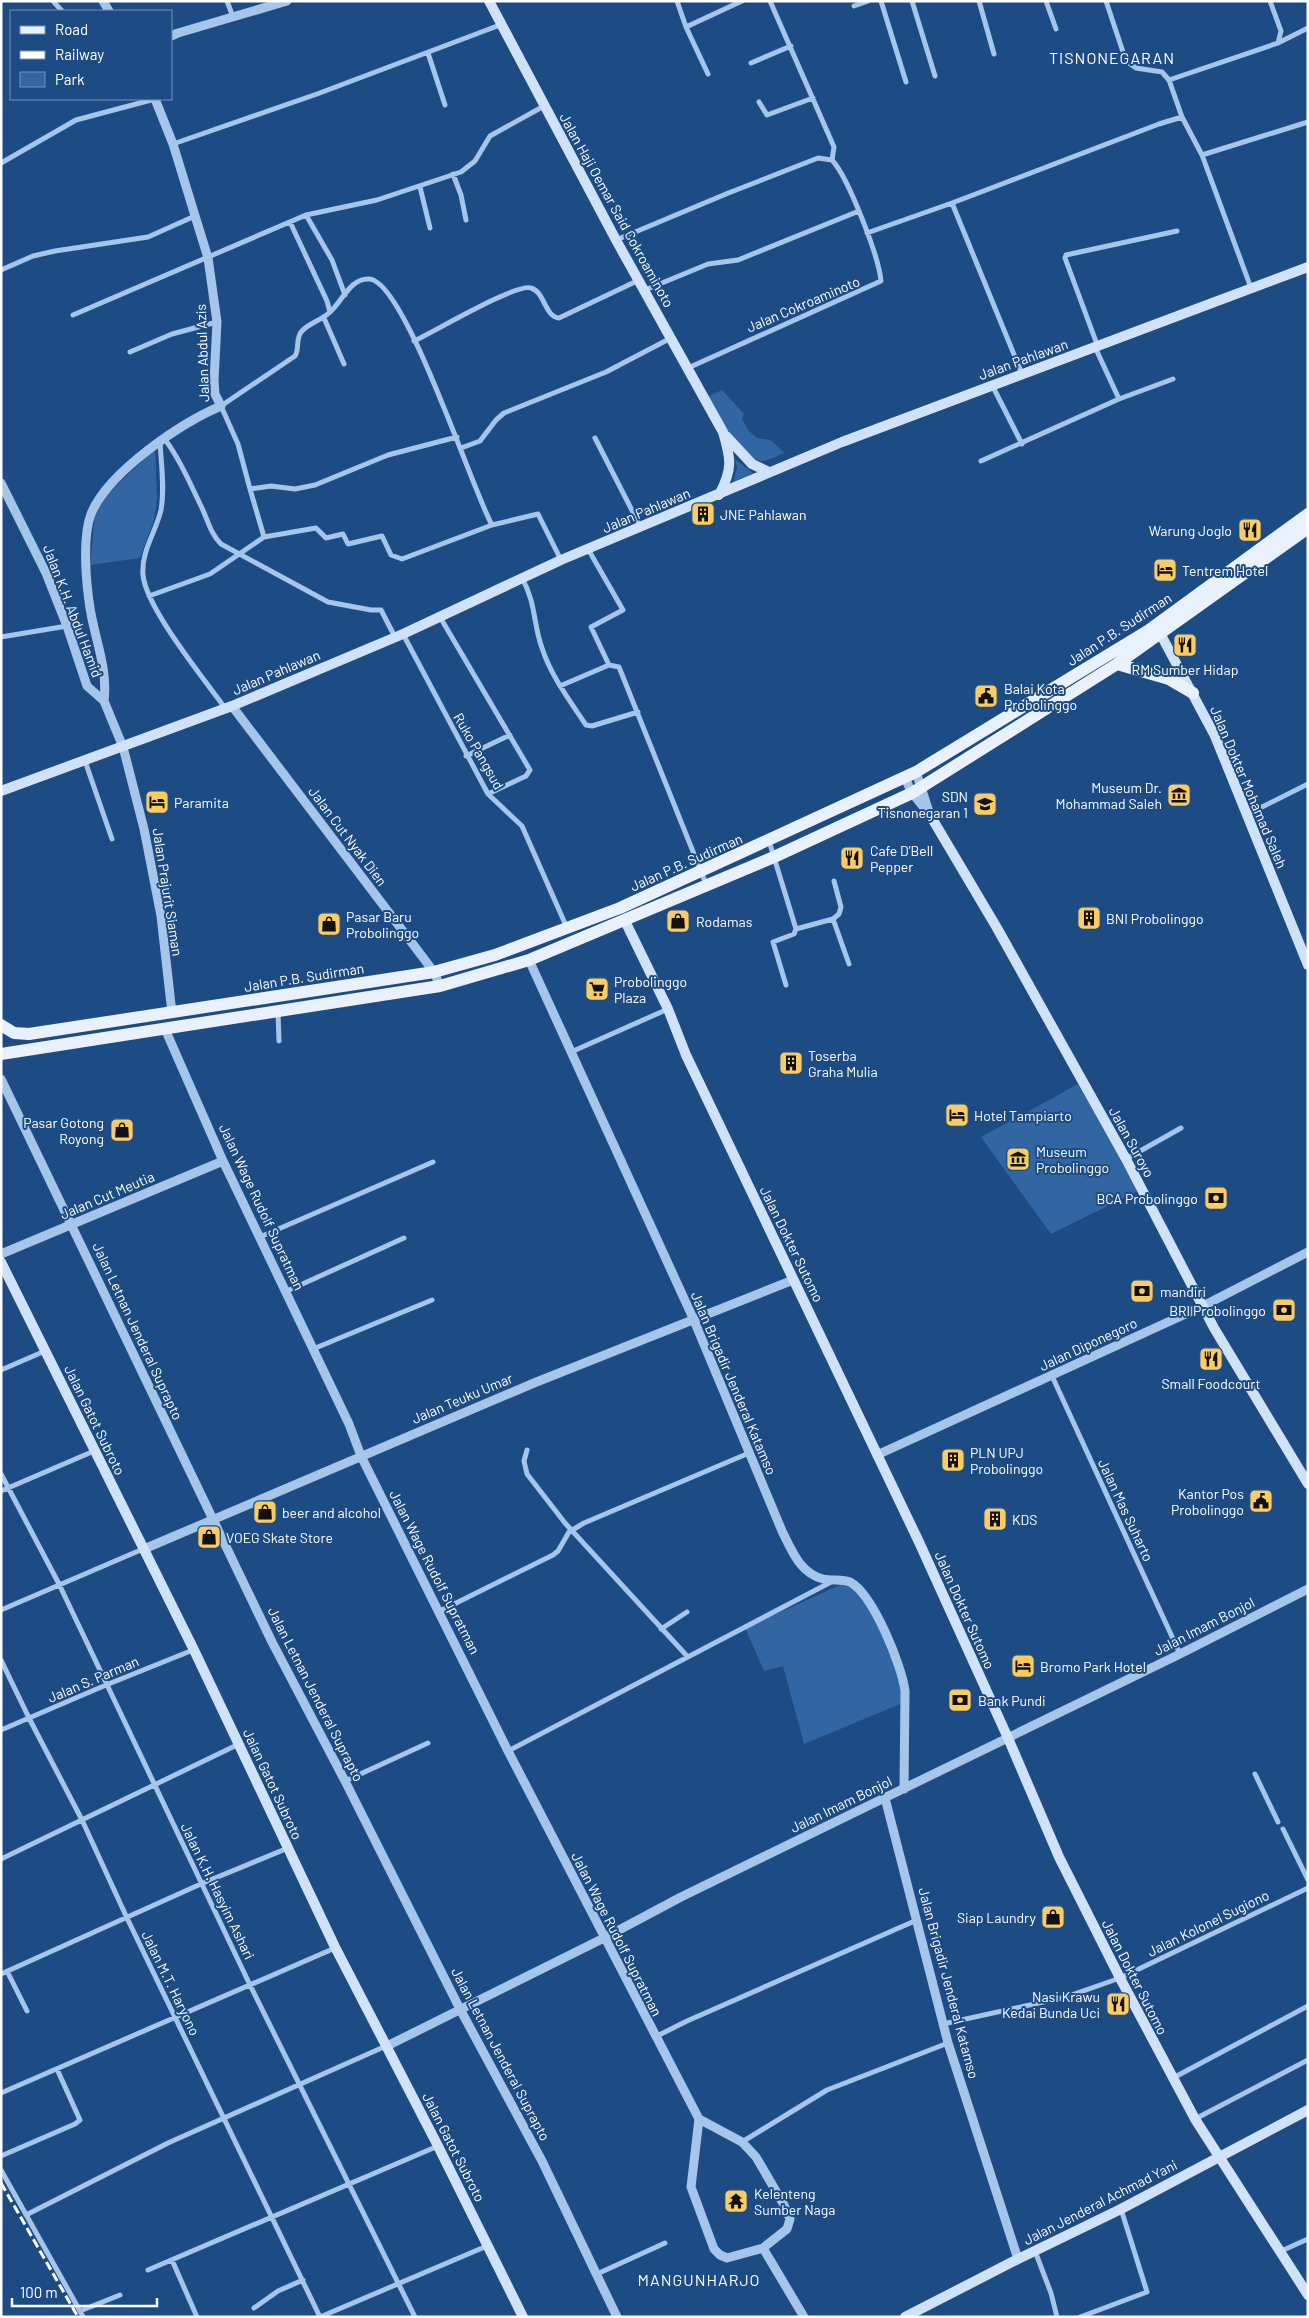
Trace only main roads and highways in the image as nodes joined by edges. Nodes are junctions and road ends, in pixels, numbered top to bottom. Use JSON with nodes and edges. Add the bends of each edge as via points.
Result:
{"nodes":[{"id":1,"x":489,"y":1,"type":"edge"},
{"id":2,"x":1308,"y":268,"type":"edge"},
{"id":3,"x":723,"y":432,"type":"junction"},
{"id":4,"x":769,"y":472,"type":"junction"},
{"id":5,"x":718,"y":495,"type":"junction"},
{"id":6,"x":1308,"y":514,"type":"edge"},
{"id":7,"x":1308,"y":529,"type":"edge"},
{"id":8,"x":1158,"y":630,"type":"junction"},
{"id":9,"x":1117,"y":664,"type":"junction"},
{"id":10,"x":1193,"y":693,"type":"junction"},
{"id":11,"x":999,"y":730,"type":"junction"},
{"id":12,"x":1,"y":791,"type":"edge"},
{"id":13,"x":930,"y":815,"type":"road end"},
{"id":14,"x":625,"y":921,"type":"junction"},
{"id":15,"x":1308,"y":965,"type":"edge"},
{"id":16,"x":1,"y":1025,"type":"edge"},
{"id":17,"x":1,"y":1054,"type":"edge"},
{"id":18,"x":1,"y":1262,"type":"edge"},
{"id":19,"x":1308,"y":1484,"type":"edge"},
{"id":20,"x":1308,"y":2110,"type":"edge"},
{"id":21,"x":1218,"y":2157,"type":"junction"},
{"id":22,"x":1308,"y":2295,"type":"edge"},
{"id":23,"x":523,"y":2317,"type":"edge"},
{"id":24,"x":905,"y":2317,"type":"edge"}],
"edges":[{"from":1,"to":3,"type":"main road","name":"Jalan Haji Oemar Said Cokroaminoto"},
{"from":2,"to":4,"type":"main road","name":"Jalan Pahlawan","via":[[919,412]]},
{"from":3,"to":4,"type":"main road","via":[[752,464]]},
{"from":3,"to":5,"type":"main road","via":[[730,467]]},
{"from":4,"to":5,"type":"main road","name":"Jalan Pahlawan"},
{"from":5,"to":12,"type":"main road","name":"Jalan Pahlawan","via":[[562,560],[399,636],[228,707]]},
{"from":6,"to":8,"type":"main road","name":"Jalan P.B. Sudirman"},
{"from":7,"to":8,"type":"main road","name":"Jalan P.B. Sudirman"},
{"from":8,"to":9,"type":"main road","name":"Jalan P.B. Sudirman"},
{"from":8,"to":10,"type":"main road","name":"Jalan Dokter Mohamad Saleh"},
{"from":8,"to":11,"type":"main road","name":"Jalan P.B. Sudirman"},
{"from":9,"to":10,"type":"main road","via":[[1169,678]]},
{"from":9,"to":11,"type":"main road","name":"Jalan P.B. Sudirman"},
{"from":10,"to":15,"type":"main road","name":"Jalan Dokter Mohamad Saleh","via":[[1248,814]]},
{"from":11,"to":14,"type":"main road","name":"Jalan P.B. Sudirman","via":[[918,791]]},
{"from":11,"to":16,"type":"main road","name":"Jalan P.B. Sudirman","via":[[911,775],[701,872],[495,955],[434,972],[29,1034],[14,1033]]},
{"from":13,"to":19,"type":"main road","name":"Jalan Suroyo","via":[[1126,1159],[1214,1328]]},
{"from":14,"to":17,"type":"main road","name":"Jalan P.B. Sudirman","via":[[528,960],[440,986]]},
{"from":14,"to":21,"type":"main road","name":"Jalan Dokter Sutomo","via":[[919,1542],[1059,1857],[1120,1978]]},
{"from":18,"to":23,"type":"main road","name":"Jalan Gatot Subroto","via":[[240,1744],[335,1947]]},
{"from":20,"to":21,"type":"main road","name":"Jalan Jenderal Achmad Yani"},
{"from":21,"to":22,"type":"main road","name":"Jalan Dokter Sutomo"},
{"from":21,"to":24,"type":"main road","name":"Jalan Jenderal Achmad Yani"}]}
